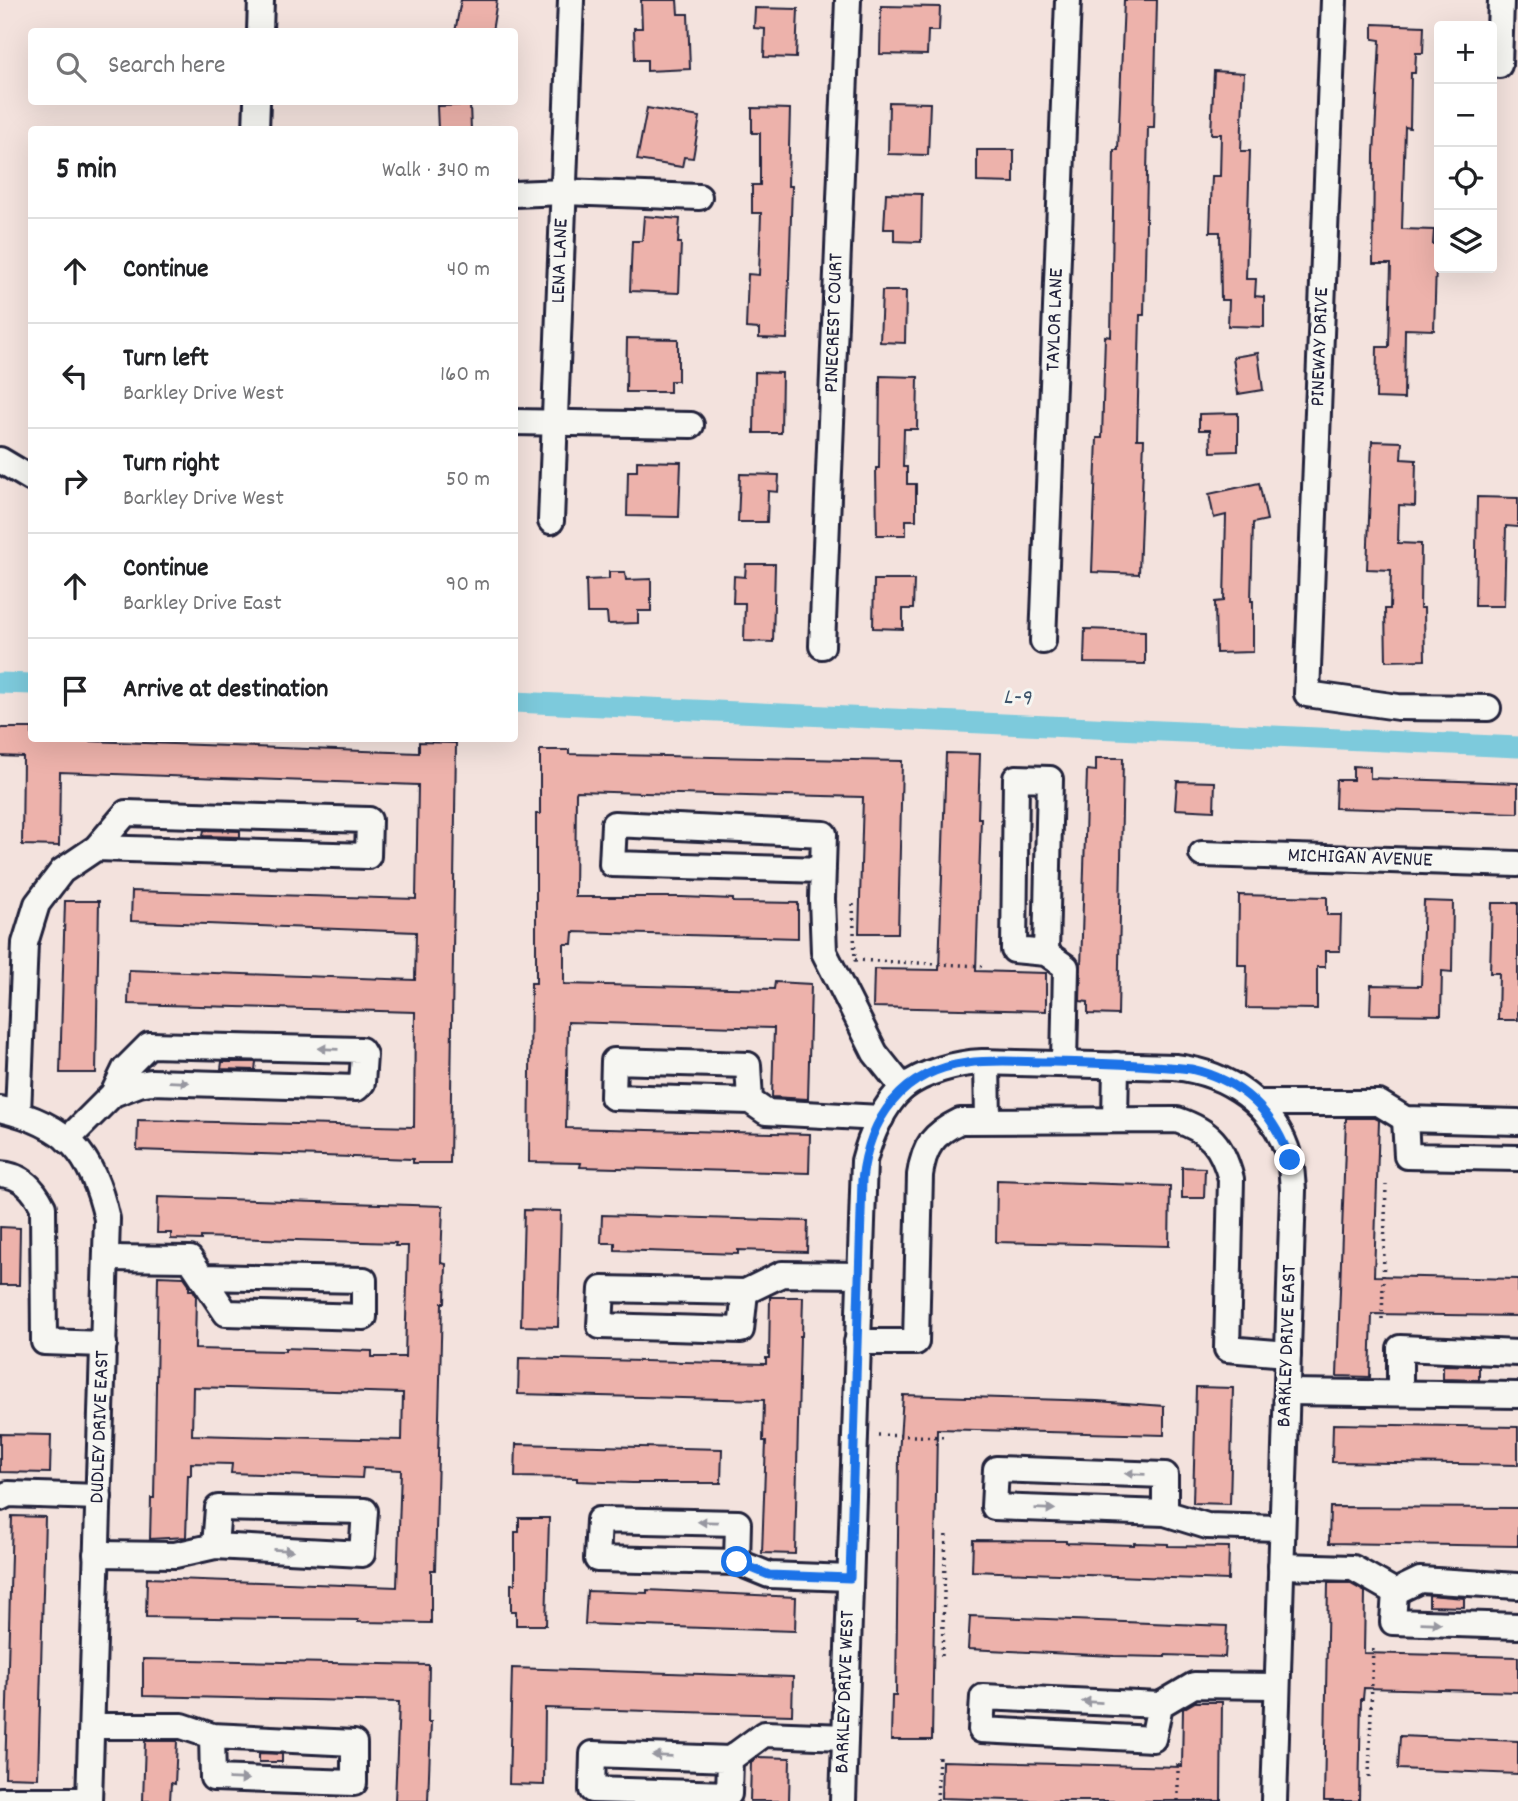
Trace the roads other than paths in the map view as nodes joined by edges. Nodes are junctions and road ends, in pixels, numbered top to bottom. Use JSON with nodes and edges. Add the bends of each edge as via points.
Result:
{"nodes":[{"id":1,"x":261,"y":0,"type":"edge"},
{"id":2,"x":572,"y":0,"type":"edge"},
{"id":3,"x":848,"y":0,"type":"edge"},
{"id":4,"x":1068,"y":0,"type":"edge"},
{"id":5,"x":1335,"y":0,"type":"edge"},
{"id":6,"x":1501,"y":0,"type":"edge"},
{"id":7,"x":260,"y":28,"type":"edge"},
{"id":8,"x":1499,"y":65,"type":"dead end"},
{"id":9,"x":257,"y":105,"type":"edge"},
{"id":10,"x":256,"y":126,"type":"edge"},
{"id":11,"x":564,"y":192,"type":"junction"},
{"id":12,"x":518,"y":194,"type":"edge"},
{"id":13,"x":699,"y":197,"type":"dead end"},
{"id":14,"x":518,"y":422,"type":"edge"},
{"id":15,"x":555,"y":423,"type":"junction"},
{"id":16,"x":691,"y":425,"type":"dead end"},
{"id":17,"x":0,"y":460,"type":"edge"},
{"id":18,"x":28,"y":477,"type":"edge"},
{"id":19,"x":551,"y":521,"type":"dead end"},
{"id":20,"x":1043,"y":641,"type":"dead end"},
{"id":21,"x":822,"y":646,"type":"dead end"},
{"id":22,"x":1488,"y":708,"type":"dead end"},
{"id":23,"x":96,"y":848,"type":"junction"},
{"id":24,"x":1202,"y":854,"type":"dead end"},
{"id":25,"x":1518,"y":864,"type":"edge"},
{"id":26,"x":823,"y":870,"type":"junction"},
{"id":27,"x":1046,"y":953,"type":"junction"},
{"id":28,"x":987,"y":1062,"type":"junction"},
{"id":29,"x":1064,"y":1063,"type":"junction"},
{"id":30,"x":1116,"y":1065,"type":"junction"},
{"id":31,"x":904,"y":1088,"type":"junction"},
{"id":32,"x":113,"y":1094,"type":"junction"},
{"id":33,"x":750,"y":1101,"type":"junction"},
{"id":34,"x":1257,"y":1103,"type":"junction"},
{"id":35,"x":9,"y":1111,"type":"edge"},
{"id":36,"x":881,"y":1118,"type":"junction"},
{"id":37,"x":1405,"y":1119,"type":"junction"},
{"id":38,"x":1115,"y":1120,"type":"junction"},
{"id":39,"x":988,"y":1121,"type":"junction"},
{"id":40,"x":1518,"y":1122,"type":"edge"},
{"id":41,"x":67,"y":1140,"type":"junction"},
{"id":42,"x":1518,"y":1158,"type":"edge"},
{"id":43,"x":0,"y":1174,"type":"edge"},
{"id":44,"x":106,"y":1258,"type":"junction"},
{"id":45,"x":859,"y":1275,"type":"junction"},
{"id":46,"x":202,"y":1277,"type":"junction"},
{"id":47,"x":745,"y":1292,"type":"junction"},
{"id":48,"x":857,"y":1342,"type":"junction"},
{"id":49,"x":104,"y":1344,"type":"junction"},
{"id":50,"x":1518,"y":1353,"type":"edge"},
{"id":51,"x":1288,"y":1354,"type":"junction"},
{"id":52,"x":1287,"y":1392,"type":"junction"},
{"id":53,"x":1399,"y":1393,"type":"junction"},
{"id":54,"x":1518,"y":1395,"type":"edge"},
{"id":55,"x":99,"y":1497,"type":"junction"},
{"id":56,"x":0,"y":1498,"type":"edge"},
{"id":57,"x":1165,"y":1513,"type":"junction"},
{"id":58,"x":1282,"y":1528,"type":"junction"},
{"id":59,"x":215,"y":1546,"type":"junction"},
{"id":60,"x":96,"y":1554,"type":"junction"},
{"id":61,"x":737,"y":1562,"type":"junction"},
{"id":62,"x":1281,"y":1566,"type":"junction"},
{"id":63,"x":850,"y":1578,"type":"junction"},
{"id":64,"x":1518,"y":1586,"type":"edge"},
{"id":65,"x":1395,"y":1592,"type":"junction"},
{"id":66,"x":1518,"y":1626,"type":"edge"},
{"id":67,"x":1277,"y":1686,"type":"junction"},
{"id":68,"x":1160,"y":1705,"type":"junction"},
{"id":69,"x":92,"y":1726,"type":"junction"},
{"id":70,"x":212,"y":1736,"type":"junction"},
{"id":71,"x":845,"y":1737,"type":"junction"},
{"id":72,"x":730,"y":1759,"type":"junction"},
{"id":73,"x":0,"y":1800,"type":"edge"},
{"id":74,"x":89,"y":1801,"type":"edge"},
{"id":75,"x":843,"y":1801,"type":"edge"},
{"id":76,"x":1274,"y":1801,"type":"edge"}],
"edges":[{"from":1,"to":7,"type":"street"},
{"from":2,"to":11,"type":"street","name":"LENA LANE"},
{"from":3,"to":21,"type":"street","name":"PINECREST COURT"},
{"from":4,"to":20,"type":"street","name":"TAYLOR LANE"},
{"from":5,"to":22,"type":"street","name":"PINEWAY DRIVE","via":[[1307,694],[1398,707]]},
{"from":6,"to":8,"type":"street"},
{"from":9,"to":10,"type":"street"},
{"from":11,"to":12,"type":"street"},
{"from":11,"to":13,"type":"street"},
{"from":11,"to":15,"type":"street","name":"LENA LANE"},
{"from":14,"to":15,"type":"street"},
{"from":15,"to":16,"type":"street"},
{"from":15,"to":19,"type":"street","name":"LENA LANE"},
{"from":17,"to":18,"type":"street"},
{"from":23,"to":23,"type":"street","via":[[368,856],[369,820],[126,813]]},
{"from":23,"to":35,"type":"street","via":[[62,871],[37,904],[25,943]]},
{"from":24,"to":25,"type":"street","name":"MICHIGAN AVENUE"},
{"from":26,"to":26,"type":"street","via":[[824,834],[614,824],[612,864]]},
{"from":26,"to":31,"type":"street","via":[[824,952],[875,1053]]},
{"from":27,"to":27,"type":"street","via":[[1014,950],[1016,778],[1049,779]]},
{"from":27,"to":29,"type":"street","via":[[1066,967]]},
{"from":28,"to":29,"type":"street","name":"BARKLEY DRIVE WEST"},
{"from":28,"to":31,"type":"street","name":"BARKLEY DRIVE WEST","via":[[952,1066]]},
{"from":28,"to":39,"type":"street"},
{"from":29,"to":30,"type":"street","name":"BARKLEY DRIVE EAST"},
{"from":30,"to":34,"type":"street","name":"BARKLEY DRIVE EAST","via":[[1206,1072],[1233,1084]]},
{"from":30,"to":38,"type":"street"},
{"from":31,"to":36,"type":"street","name":"BARKLEY DRIVE WEST"},
{"from":32,"to":32,"type":"street","one_way":true,"via":[[151,1082],[358,1088],[364,1055],[360,1050],[153,1044],[125,1069]]},
{"from":32,"to":41,"type":"street"},
{"from":33,"to":33,"type":"street","via":[[613,1097],[614,1061],[748,1065]]},
{"from":33,"to":36,"type":"street","via":[[766,1112]]},
{"from":34,"to":37,"type":"street","via":[[1379,1103]]},
{"from":34,"to":51,"type":"street","name":"BARKLEY DRIVE EAST","via":[[1279,1132],[1291,1170]]},
{"from":35,"to":41,"type":"street","name":"DUDLEY DRIVE EAST","via":[[43,1122]]},
{"from":36,"to":45,"type":"street","name":"BARKLEY DRIVE WEST","via":[[864,1161]]},
{"from":37,"to":40,"type":"street"},
{"from":37,"to":42,"type":"street","via":[[1407,1156]]},
{"from":38,"to":39,"type":"street"},
{"from":38,"to":51,"type":"street","via":[[1177,1120],[1197,1127],[1214,1141],[1226,1158],[1231,1179],[1227,1349]]},
{"from":39,"to":48,"type":"street","via":[[960,1121],[944,1129],[922,1158],[916,1342]]},
{"from":41,"to":44,"type":"street","name":"DUDLEY DRIVE EAST","via":[[87,1162],[100,1189],[107,1219]]},
{"from":43,"to":49,"type":"street","via":[[24,1181],[43,1207],[44,1342]]},
{"from":44,"to":46,"type":"street","via":[[190,1259]]},
{"from":44,"to":49,"type":"street","name":"DUDLEY DRIVE EAST"},
{"from":45,"to":47,"type":"street","via":[[782,1274]]},
{"from":45,"to":48,"type":"street","name":"BARKLEY DRIVE WEST"},
{"from":46,"to":46,"type":"street","via":[[226,1313],[364,1317],[364,1280]]},
{"from":47,"to":47,"type":"street","via":[[601,1289],[600,1326],[741,1330]]},
{"from":48,"to":63,"type":"street","name":"BARKLEY DRIVE WEST"},
{"from":49,"to":55,"type":"street","name":"DUDLEY DRIVE EAST"},
{"from":50,"to":53,"type":"street","via":[[1401,1348]]},
{"from":51,"to":52,"type":"street","name":"BARKLEY DRIVE EAST"},
{"from":52,"to":53,"type":"street"},
{"from":52,"to":58,"type":"street","name":"BARKLEY DRIVE EAST"},
{"from":53,"to":54,"type":"street"},
{"from":55,"to":56,"type":"street","via":[[8,1494]]},
{"from":55,"to":60,"type":"street","name":"DUDLEY DRIVE EAST"},
{"from":57,"to":57,"type":"street","one_way":true,"via":[[1165,1475],[996,1469],[994,1507]]},
{"from":57,"to":58,"type":"street","via":[[1207,1526]]},
{"from":58,"to":62,"type":"street","name":"BARKLEY DRIVE EAST"},
{"from":59,"to":59,"type":"street","one_way":true,"via":[[362,1554],[365,1511],[218,1508]]},
{"from":59,"to":60,"type":"street","via":[[175,1555]]},
{"from":60,"to":69,"type":"street","name":"DUDLEY DRIVE EAST"},
{"from":61,"to":61,"type":"street","one_way":true,"via":[[738,1523],[599,1520],[597,1559]]},
{"from":61,"to":63,"type":"street","via":[[769,1575]]},
{"from":62,"to":65,"type":"street","via":[[1353,1568]]},
{"from":62,"to":67,"type":"street","name":"BARKLEY DRIVE EAST"},
{"from":63,"to":71,"type":"street","name":"BARKLEY DRIVE WEST"},
{"from":64,"to":65,"type":"street","via":[[1420,1580]]},
{"from":65,"to":66,"type":"street","one_way":true,"via":[[1393,1622]]},
{"from":67,"to":68,"type":"street","via":[[1194,1685]]},
{"from":67,"to":76,"type":"street","name":"BARKLEY DRIVE EAST"},
{"from":68,"to":68,"type":"street","one_way":true,"via":[[983,1697],[981,1730],[1153,1739]]},
{"from":69,"to":70,"type":"street","via":[[182,1726]]},
{"from":69,"to":74,"type":"street","name":"DUDLEY DRIVE EAST"},
{"from":70,"to":70,"type":"street","one_way":true,"via":[[213,1778],[354,1783],[354,1743]]},
{"from":71,"to":72,"type":"street","via":[[764,1734]]},
{"from":71,"to":75,"type":"street","name":"BARKLEY DRIVE WEST"},
{"from":72,"to":72,"type":"street","one_way":true,"via":[[593,1754],[592,1790],[729,1794]]},
{"from":73,"to":74,"type":"street"}]}
